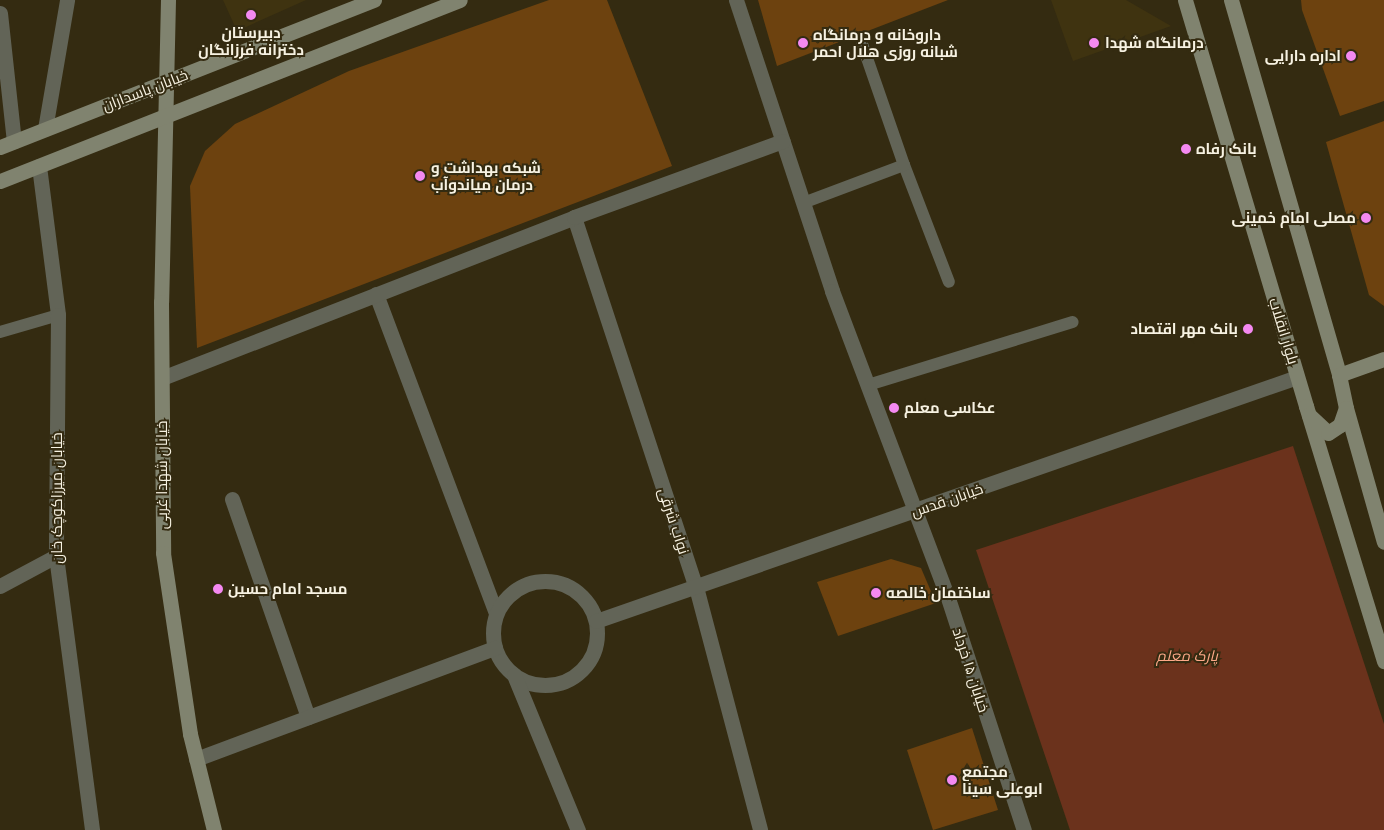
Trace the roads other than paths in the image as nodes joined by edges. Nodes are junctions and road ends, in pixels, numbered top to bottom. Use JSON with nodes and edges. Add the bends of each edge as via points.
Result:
{"nodes":[{"id":1,"x":67,"y":0,"type":"edge"},
{"id":2,"x":168,"y":0,"type":"edge"},
{"id":3,"x":374,"y":0,"type":"edge"},
{"id":4,"x":460,"y":0,"type":"edge"},
{"id":5,"x":736,"y":0,"type":"edge"},
{"id":6,"x":1185,"y":0,"type":"edge"},
{"id":7,"x":1231,"y":0,"type":"edge"},
{"id":8,"x":0,"y":12,"type":"edge"},
{"id":9,"x":862,"y":44,"type":"dead end"},
{"id":10,"x":166,"y":82,"type":"junction"},
{"id":11,"x":166,"y":116,"type":"junction"},
{"id":12,"x":45,"y":129,"type":"junction"},
{"id":13,"x":783,"y":141,"type":"junction"},
{"id":14,"x":7,"y":144,"type":"edge"},
{"id":15,"x":39,"y":166,"type":"junction"},
{"id":16,"x":904,"y":166,"type":"junction"},
{"id":17,"x":0,"y":181,"type":"edge"},
{"id":18,"x":803,"y":203,"type":"junction"},
{"id":19,"x":574,"y":217,"type":"junction"},
{"id":20,"x":949,"y":282,"type":"dead end"},
{"id":21,"x":376,"y":294,"type":"junction"},
{"id":22,"x":58,"y":315,"type":"junction"},
{"id":23,"x":1073,"y":322,"type":"dead end"},
{"id":24,"x":0,"y":332,"type":"edge"},
{"id":25,"x":1384,"y":359,"type":"edge"},
{"id":26,"x":1339,"y":375,"type":"junction"},
{"id":27,"x":1297,"y":377,"type":"junction"},
{"id":28,"x":162,"y":378,"type":"junction"},
{"id":29,"x":868,"y":385,"type":"junction"},
{"id":30,"x":1346,"y":408,"type":"junction"},
{"id":31,"x":1308,"y":414,"type":"junction"},
{"id":32,"x":232,"y":499,"type":"dead end"},
{"id":33,"x":915,"y":511,"type":"junction"},
{"id":34,"x":1384,"y":542,"type":"edge"},
{"id":35,"x":56,"y":556,"type":"junction"},
{"id":36,"x":0,"y":586,"type":"edge"},
{"id":37,"x":696,"y":587,"type":"junction"},
{"id":38,"x":496,"y":613,"type":"junction"},
{"id":39,"x":596,"y":622,"type":"junction"},
{"id":40,"x":495,"y":648,"type":"junction"},
{"id":41,"x":1384,"y":661,"type":"edge"},
{"id":42,"x":514,"y":676,"type":"junction"},
{"id":43,"x":308,"y":717,"type":"junction"},
{"id":44,"x":196,"y":759,"type":"junction"},
{"id":45,"x":92,"y":830,"type":"edge"},
{"id":46,"x":214,"y":830,"type":"edge"},
{"id":47,"x":578,"y":830,"type":"edge"},
{"id":48,"x":760,"y":830,"type":"edge"},
{"id":49,"x":1024,"y":830,"type":"edge"}],
"edges":[{"from":1,"to":12,"type":"street"},
{"from":2,"to":10,"type":"main road","name":"خیابان شهدا غربی"},
{"from":3,"to":10,"type":"main road","name":"خیابان پاسداران"},
{"from":4,"to":11,"type":"main road","name":"خیابان پاسداران"},
{"from":5,"to":13,"type":"street","name":"خیابان ۱۵ خرداد"},
{"from":6,"to":27,"type":"main road","name":"بلوار انقلاب"},
{"from":7,"to":26,"type":"main road"},
{"from":8,"to":14,"type":"street"},
{"from":9,"to":16,"type":"lane"},
{"from":10,"to":11,"type":"main road","name":"خیابان شهدا غربی"},
{"from":10,"to":12,"type":"main road","name":"خیابان پاسداران"},
{"from":11,"to":15,"type":"main road","name":"خیابان پاسداران"},
{"from":11,"to":28,"type":"main road","name":"خیابان شهدا غربی"},
{"from":12,"to":14,"type":"main road","name":"خیابان پاسداران"},
{"from":13,"to":18,"type":"street","name":"خیابان ۱۵ خرداد"},
{"from":13,"to":19,"type":"street"},
{"from":15,"to":17,"type":"main road","name":"خیابان پاسداران"},
{"from":15,"to":22,"type":"street","name":"خیابان میرزاکوچک خان"},
{"from":16,"to":18,"type":"lane"},
{"from":16,"to":20,"type":"lane"},
{"from":18,"to":29,"type":"street","name":"خیابان ۱۵ خرداد"},
{"from":19,"to":21,"type":"street"},
{"from":19,"to":37,"type":"street","name":"نواب شرقی"},
{"from":21,"to":28,"type":"street"},
{"from":21,"to":38,"type":"street"},
{"from":22,"to":24,"type":"lane"},
{"from":22,"to":35,"type":"street","name":"خیابان میرزاکوچک خان"},
{"from":23,"to":29,"type":"lane"},
{"from":25,"to":26,"type":"main road"},
{"from":26,"to":30,"type":"main road"},
{"from":27,"to":31,"type":"main road","name":"بلوار انقلاب"},
{"from":27,"to":33,"type":"street","name":"خیابان قدس"},
{"from":28,"to":44,"type":"main road","name":"خیابان شهدا غربی","via":[[163,553]]},
{"from":29,"to":33,"type":"street","name":"خیابان ۱۵ خرداد"},
{"from":30,"to":31,"type":"main road","via":[[1340,425],[1328,433]]},
{"from":30,"to":34,"type":"main road"},
{"from":31,"to":41,"type":"main road","name":"بلوار انقلاب"},
{"from":32,"to":43,"type":"street"},
{"from":33,"to":37,"type":"street","name":"خیابان قدس"},
{"from":33,"to":49,"type":"street","name":"خیابان ۱۵ خرداد","via":[[948,598]]},
{"from":35,"to":36,"type":"street"},
{"from":35,"to":45,"type":"street","name":"خیابان میرزاکوچک خان"},
{"from":37,"to":39,"type":"street","name":"خیابان قدس"},
{"from":37,"to":48,"type":"street","name":"نواب شرقی"},
{"from":38,"to":39,"type":"street","via":[[505,598],[519,587],[535,581],[553,581],[570,586],[584,596],[594,611]]},
{"from":38,"to":40,"type":"street","via":[[492,630]]},
{"from":39,"to":42,"type":"street","via":[[597,646],[590,661],[578,674],[563,683],[547,686]]},
{"from":40,"to":42,"type":"street","via":[[502,663]]},
{"from":40,"to":43,"type":"street"},
{"from":42,"to":47,"type":"street"},
{"from":43,"to":44,"type":"street"},
{"from":44,"to":46,"type":"main road","name":"خیابان شهدا غربی"}]}
